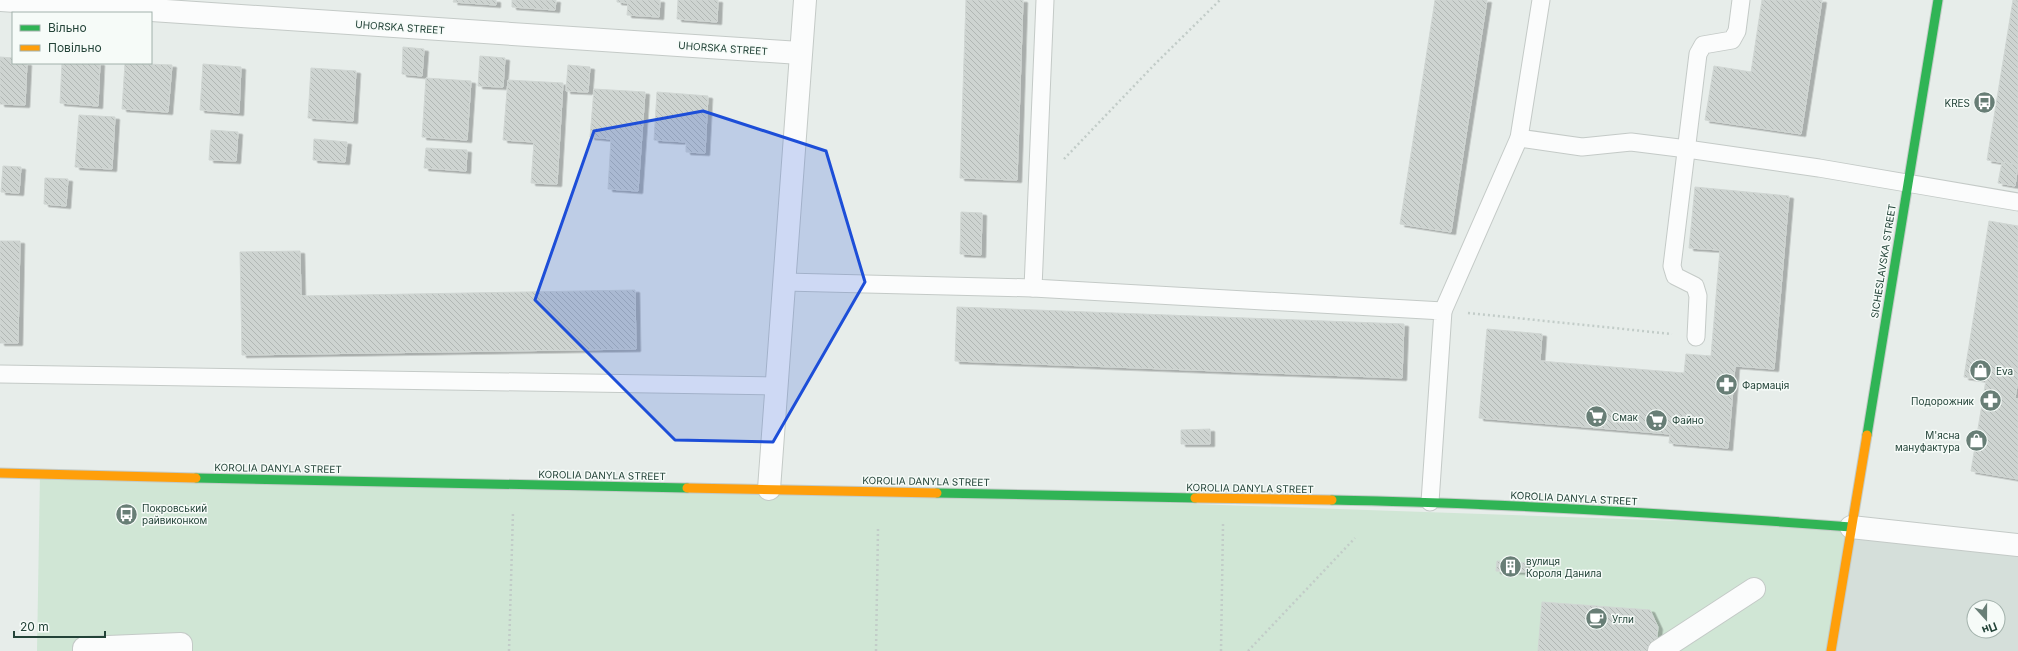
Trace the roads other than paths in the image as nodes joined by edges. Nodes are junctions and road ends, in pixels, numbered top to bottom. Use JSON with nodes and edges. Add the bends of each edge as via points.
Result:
{"nodes":[{"id":1,"x":0,"y":0,"type":"edge"},
{"id":2,"x":805,"y":0,"type":"edge"},
{"id":3,"x":1045,"y":0,"type":"edge"},
{"id":4,"x":1541,"y":0,"type":"edge"},
{"id":5,"x":1741,"y":0,"type":"edge"},
{"id":6,"x":1938,"y":0,"type":"edge"},
{"id":7,"x":800,"y":53,"type":"junction"},
{"id":8,"x":1519,"y":138,"type":"junction"},
{"id":9,"x":1687,"y":149,"type":"junction"},
{"id":10,"x":1907,"y":182,"type":"junction"},
{"id":11,"x":2018,"y":202,"type":"edge"},
{"id":12,"x":785,"y":282,"type":"junction"},
{"id":13,"x":1032,"y":288,"type":"junction"},
{"id":14,"x":1443,"y":311,"type":"junction"},
{"id":15,"x":1696,"y":337,"type":"road end"},
{"id":16,"x":0,"y":374,"type":"edge"},
{"id":17,"x":775,"y":386,"type":"junction"},
{"id":18,"x":0,"y":473,"type":"edge"},
{"id":19,"x":769,"y":489,"type":"junction"},
{"id":20,"x":1430,"y":502,"type":"junction"},
{"id":21,"x":1851,"y":527,"type":"junction"},
{"id":22,"x":2018,"y":545,"type":"edge"},
{"id":23,"x":1754,"y":589,"type":"dead end"},
{"id":24,"x":84,"y":651,"type":"edge"},
{"id":25,"x":181,"y":651,"type":"edge"},
{"id":26,"x":1659,"y":651,"type":"edge"},
{"id":27,"x":1831,"y":651,"type":"edge"}],
"edges":[{"from":1,"to":7,"type":"street","name":"UHORSKA STREET"},
{"from":2,"to":7,"type":"street"},
{"from":3,"to":13,"type":"lane"},
{"from":4,"to":8,"type":"lane"},
{"from":5,"to":9,"type":"lane","via":[[1737,31],[1732,40],[1703,45],[1698,54]]},
{"from":6,"to":10,"type":"main road","name":"SICHESLAVSKA STREET"},
{"from":7,"to":12,"type":"street"},
{"from":8,"to":9,"type":"lane","via":[[1582,147],[1632,142]]},
{"from":8,"to":14,"type":"lane"},
{"from":9,"to":10,"type":"lane"},
{"from":9,"to":15,"type":"lane","via":[[1672,266],[1675,276],[1695,286],[1698,296]]},
{"from":10,"to":11,"type":"lane"},
{"from":10,"to":21,"type":"main road","name":"SICHESLAVSKA STREET"},
{"from":12,"to":13,"type":"lane"},
{"from":12,"to":17,"type":"street"},
{"from":13,"to":14,"type":"lane"},
{"from":14,"to":20,"type":"lane"},
{"from":16,"to":17,"type":"lane"},
{"from":17,"to":19,"type":"street"},
{"from":18,"to":19,"type":"main road","name":"KOROLIA DANYLA STREET"},
{"from":19,"to":20,"type":"main road","name":"KOROLIA DANYLA STREET"},
{"from":20,"to":21,"type":"main road","name":"KOROLIA DANYLA STREET"},
{"from":21,"to":22,"type":"street"},
{"from":21,"to":27,"type":"main road","name":"SICHESLAVSKA STREET"},
{"from":23,"to":26,"type":"street"},
{"from":24,"to":25,"type":"street","via":[[84,648],[181,644]]}]}
